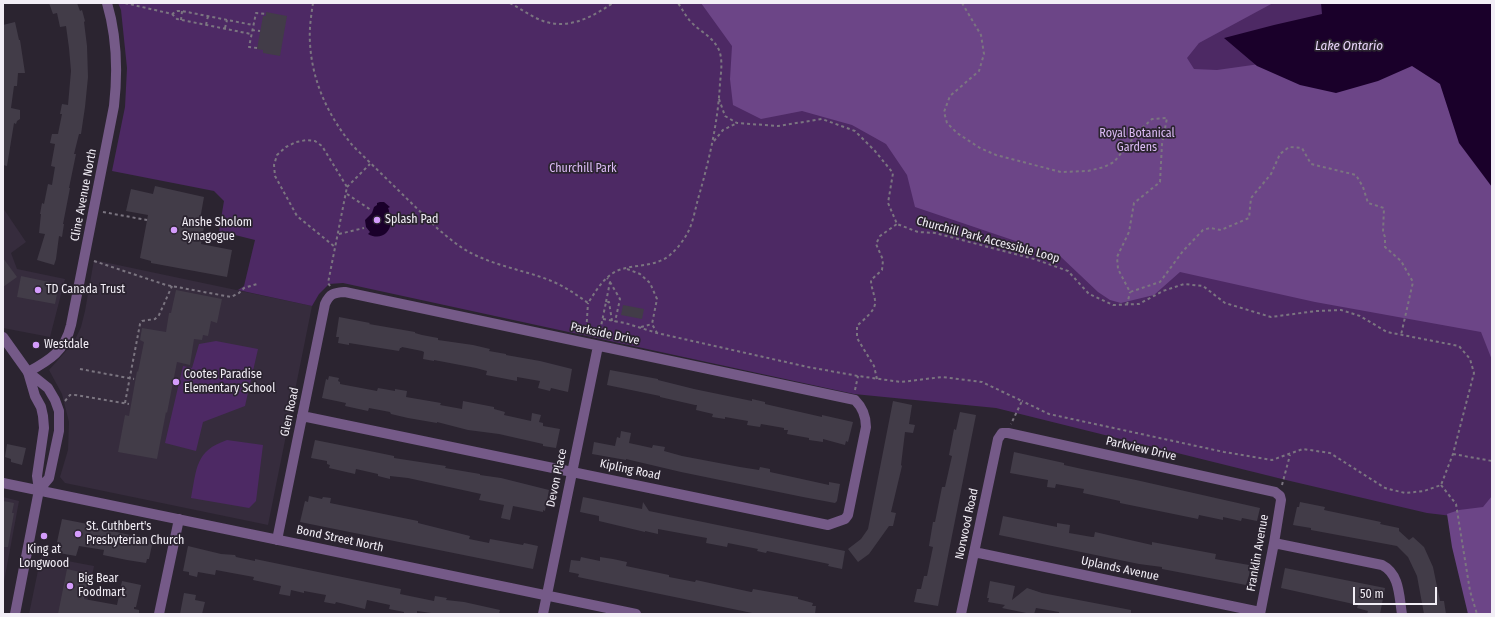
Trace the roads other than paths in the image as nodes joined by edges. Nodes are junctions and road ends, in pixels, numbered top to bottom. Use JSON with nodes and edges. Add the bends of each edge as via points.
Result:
{"nodes":[{"id":1,"x":108,"y":3,"type":"edge"},
{"id":2,"x":334,"y":293,"type":"joint"},
{"id":3,"x":3,"y":337,"type":"edge"},
{"id":4,"x":598,"y":346,"type":"junction"},
{"id":5,"x":28,"y":372,"type":"junction"},
{"id":6,"x":864,"y":413,"type":"joint"},
{"id":7,"x":302,"y":416,"type":"junction"},
{"id":8,"x":998,"y":438,"type":"joint"},
{"id":9,"x":572,"y":471,"type":"junction"},
{"id":10,"x":3,"y":483,"type":"edge"},
{"id":11,"x":39,"y":490,"type":"junction"},
{"id":12,"x":1280,"y":496,"type":"joint"},
{"id":13,"x":179,"y":519,"type":"junction"},
{"id":14,"x":277,"y":540,"type":"junction"},
{"id":15,"x":1274,"y":543,"type":"junction"},
{"id":16,"x":974,"y":552,"type":"junction"},
{"id":17,"x":546,"y":595,"type":"junction"},
{"id":18,"x":1260,"y":613,"type":"edge"},
{"id":19,"x":15,"y":614,"type":"edge"},
{"id":20,"x":159,"y":614,"type":"edge"},
{"id":21,"x":542,"y":614,"type":"edge"},
{"id":22,"x":636,"y":614,"type":"edge"},
{"id":23,"x":961,"y":614,"type":"edge"},
{"id":24,"x":1402,"y":614,"type":"edge"}],
"edges":[{"from":1,"to":5,"type":"street","name":"Cline Avenue North","via":[[116,55],[115,100],[70,330],[65,344],[47,362]]},
{"from":2,"to":4,"type":"street","name":"Parkside Drive","via":[[346,292]]},
{"from":2,"to":7,"type":"street","name":"Glen Road","via":[[325,304]]},
{"from":3,"to":5,"type":"street"},
{"from":4,"to":6,"type":"street","name":"Parkside Drive","via":[[853,399]]},
{"from":4,"to":9,"type":"street","name":"Devon Place"},
{"from":5,"to":11,"type":"street","via":[[44,416],[36,476]]},
{"from":5,"to":11,"type":"street","via":[[48,388],[57,404],[60,417],[49,478]]},
{"from":6,"to":9,"type":"street","name":"Kipling Road","via":[[866,427],[848,515],[845,519],[828,525]]},
{"from":7,"to":9,"type":"street","name":"Kipling Road"},
{"from":7,"to":14,"type":"street","name":"Glen Road"},
{"from":8,"to":12,"type":"street","name":"Parkview Drive","via":[[1002,433],[1007,433],[1275,492]]},
{"from":8,"to":16,"type":"street","name":"Norwood Road"},
{"from":9,"to":17,"type":"street","name":"Devon Place"},
{"from":10,"to":11,"type":"street","name":"Bond Street North"},
{"from":11,"to":13,"type":"street","name":"Bond Street North"},
{"from":11,"to":19,"type":"street"},
{"from":12,"to":15,"type":"street","name":"Franklin Avenue"},
{"from":13,"to":14,"type":"street","name":"Bond Street North"},
{"from":13,"to":20,"type":"street"},
{"from":14,"to":17,"type":"street","name":"Bond Street North"},
{"from":15,"to":18,"type":"street","name":"Franklin Avenue"},
{"from":15,"to":24,"type":"street","via":[[1382,565],[1394,575]]},
{"from":16,"to":18,"type":"street","name":"Uplands Avenue"},
{"from":16,"to":23,"type":"street","name":"Norwood Road"},
{"from":17,"to":21,"type":"street","name":"Devon Place"},
{"from":17,"to":22,"type":"street","name":"Bond Street North"}]}
